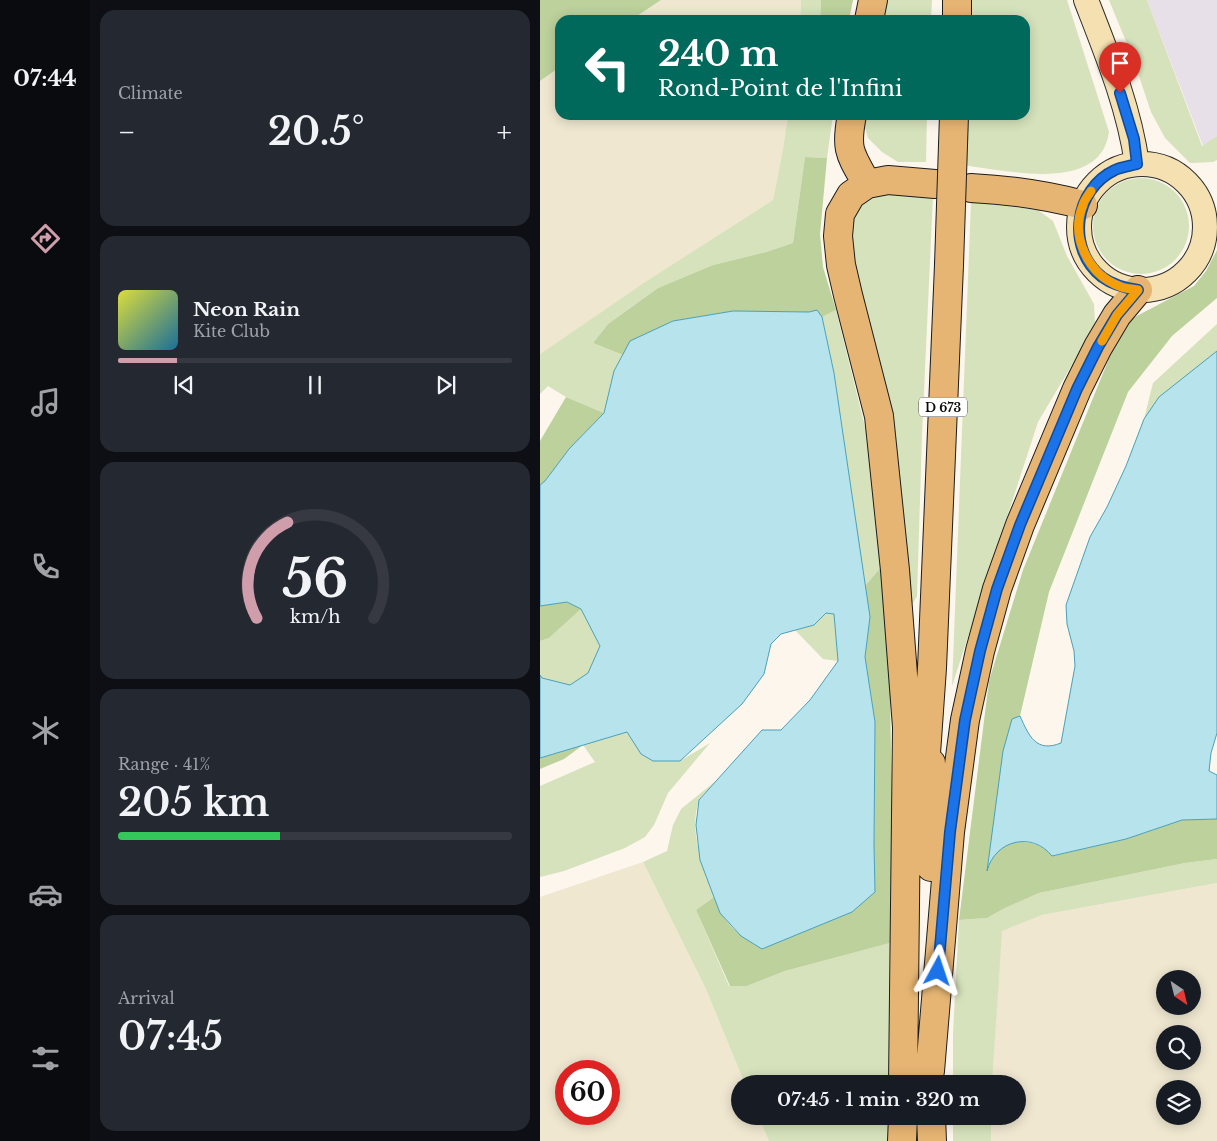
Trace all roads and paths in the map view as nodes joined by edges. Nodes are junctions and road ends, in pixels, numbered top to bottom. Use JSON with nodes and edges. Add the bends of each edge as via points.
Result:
{"nodes":[{"id":1,"x":873,"y":0,"type":"edge"},
{"id":2,"x":957,"y":0,"type":"edge"},
{"id":3,"x":1086,"y":0,"type":"edge"},
{"id":4,"x":870,"y":15,"type":"edge"},
{"id":5,"x":957,"y":15,"type":"edge"},
{"id":6,"x":851,"y":120,"type":"edge"},
{"id":7,"x":954,"y":120,"type":"edge"},
{"id":8,"x":1137,"y":164,"type":"junction"},
{"id":9,"x":867,"y":184,"type":"junction"},
{"id":10,"x":934,"y":184,"type":"dead end"},
{"id":11,"x":971,"y":188,"type":"dead end"},
{"id":12,"x":1208,"y":198,"type":"edge"},
{"id":13,"x":1083,"y":204,"type":"junction"},
{"id":14,"x":1138,"y":290,"type":"junction"},
{"id":15,"x":917,"y":1075,"type":"edge"},
{"id":16,"x":917,"y":1075,"type":"edge"},
{"id":17,"x":917,"y":1075,"type":"edge"},
{"id":18,"x":903,"y":1125,"type":"edge"},
{"id":19,"x":931,"y":1125,"type":"edge"},
{"id":20,"x":902,"y":1141,"type":"edge"},
{"id":21,"x":932,"y":1141,"type":"edge"}],
"edges":[{"from":1,"to":4,"type":"main road"},
{"from":2,"to":5,"type":"main road"},
{"from":3,"to":8,"type":"main road","via":[[1126,109]]},
{"from":6,"to":9,"type":"main road","via":[[848,137],[850,154]]},
{"from":7,"to":16,"type":"main road","number":"D 673","bridge":true},
{"from":8,"to":12,"type":"main road","via":[[1175,173]]},
{"from":8,"to":13,"type":"main road","via":[[1114,170],[1095,185]]},
{"from":9,"to":10,"type":"main road","via":[[888,180]]},
{"from":9,"to":15,"type":"main road","via":[[851,195],[840,214],[838,236],[841,265],[879,416],[895,570],[908,727]]},
{"from":11,"to":13,"type":"main road","via":[[1017,191]]},
{"from":12,"to":14,"type":"main road","via":[[1204,238],[1199,255],[1188,271],[1174,282],[1156,289]]},
{"from":13,"to":14,"type":"main road","via":[[1078,224],[1080,244],[1088,262],[1110,281]]},
{"from":14,"to":17,"type":"main road","via":[[1117,315],[1077,389],[997,589],[965,720]]},
{"from":18,"to":20,"type":"main road"},
{"from":19,"to":21,"type":"main road"}]}
